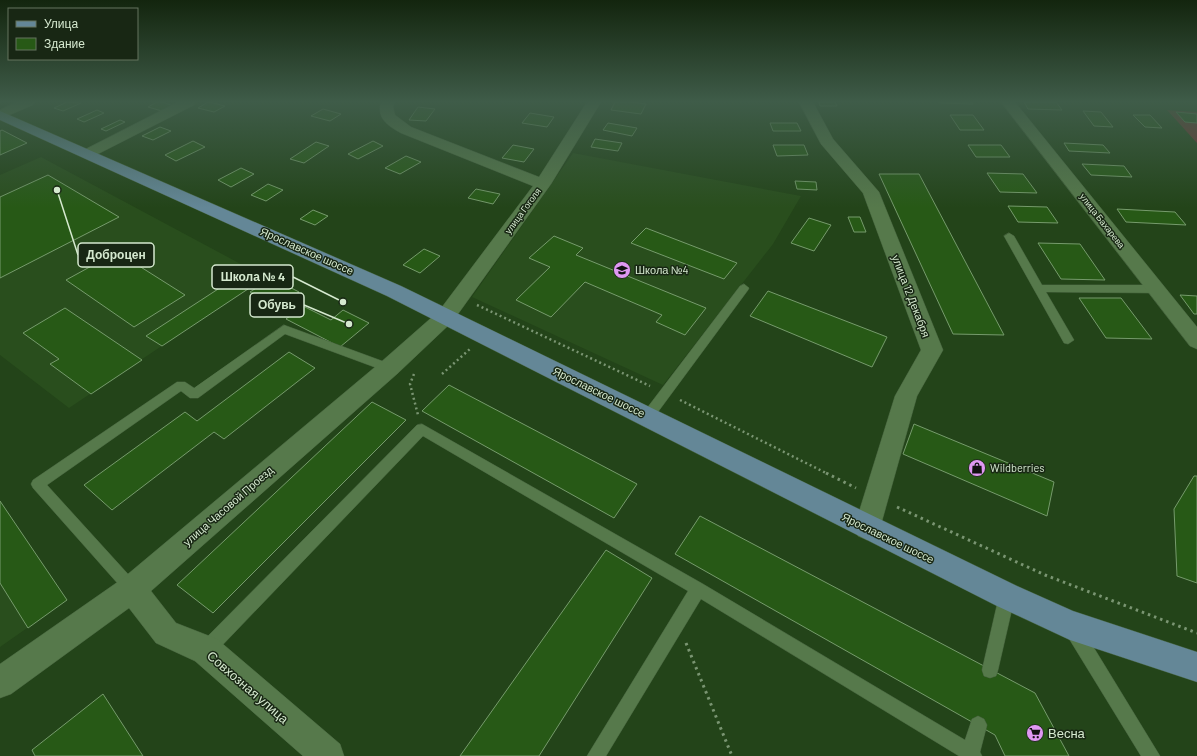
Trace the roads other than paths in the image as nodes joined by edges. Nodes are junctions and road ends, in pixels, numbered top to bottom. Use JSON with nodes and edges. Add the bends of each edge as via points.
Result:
{"nodes":[{"id":1,"x":52,"y":137,"type":"edge"},
{"id":2,"x":120,"y":137,"type":"edge"},
{"id":3,"x":427,"y":137,"type":"edge"},
{"id":4,"x":572,"y":137,"type":"edge"},
{"id":5,"x":824,"y":137,"type":"edge"},
{"id":6,"x":1036,"y":137,"type":"edge"},
{"id":7,"x":89,"y":153,"type":"junction"},
{"id":8,"x":543,"y":184,"type":"junction"},
{"id":9,"x":1010,"y":236,"type":"dead end"},
{"id":10,"x":744,"y":288,"type":"dead end"},
{"id":11,"x":1039,"y":288,"type":"junction"},
{"id":12,"x":1156,"y":289,"type":"junction"},
{"id":13,"x":453,"y":306,"type":"junction"},
{"id":14,"x":1068,"y":340,"type":"dead end"},
{"id":15,"x":1197,"y":341,"type":"edge"},
{"id":16,"x":389,"y":368,"type":"junction"},
{"id":17,"x":648,"y":416,"type":"junction"},
{"id":18,"x":867,"y":528,"type":"junction"},
{"id":19,"x":132,"y":589,"type":"junction"},
{"id":20,"x":698,"y":589,"type":"junction"},
{"id":21,"x":1007,"y":596,"type":"junction"},
{"id":22,"x":1070,"y":625,"type":"junction"},
{"id":23,"x":206,"y":650,"type":"junction"},
{"id":24,"x":1197,"y":667,"type":"edge"},
{"id":25,"x":990,"y":670,"type":"dead end"},
{"id":26,"x":0,"y":683,"type":"edge"},
{"id":27,"x":978,"y":725,"type":"dead end"},
{"id":28,"x":972,"y":754,"type":"edge"},
{"id":29,"x":328,"y":756,"type":"edge"},
{"id":30,"x":596,"y":756,"type":"edge"},
{"id":31,"x":1151,"y":756,"type":"edge"}],
"edges":[{"from":1,"to":7,"type":"main road","name":"Ярославское шоссе"},
{"from":2,"to":7,"type":"street"},
{"from":3,"to":8,"type":"street"},
{"from":4,"to":8,"type":"street","name":"улица Гоголя"},
{"from":5,"to":18,"type":"street","name":"улица 12 Декабря","via":[[871,192],[932,350],[906,396]]},
{"from":6,"to":12,"type":"street","name":"улица Бахарева"},
{"from":7,"to":13,"type":"main road","name":"Ярославское шоссе"},
{"from":8,"to":13,"type":"street","name":"улица Гоголя"},
{"from":9,"to":11,"type":"lane"},
{"from":10,"to":17,"type":"lane"},
{"from":11,"to":12,"type":"lane"},
{"from":11,"to":14,"type":"lane"},
{"from":12,"to":15,"type":"street","name":"улица Бахарева"},
{"from":13,"to":16,"type":"street","name":"улица Часовой Проезд"},
{"from":13,"to":17,"type":"main road","name":"Ярославское шоссе"},
{"from":16,"to":19,"type":"street","name":"улица Часовой Проезд"},
{"from":16,"to":19,"type":"lane","via":[[284,329],[194,395],[181,385],[38,484]]},
{"from":17,"to":18,"type":"main road","name":"Ярославское шоссе"},
{"from":18,"to":21,"type":"main road","name":"Ярославское шоссе"},
{"from":19,"to":23,"type":"street","name":"Совхозная улица","via":[[166,633]]},
{"from":19,"to":26,"type":"street","name":"улица Часовой Проезд"},
{"from":20,"to":23,"type":"lane","via":[[422,429]]},
{"from":20,"to":28,"type":"lane"},
{"from":20,"to":30,"type":"lane"},
{"from":21,"to":22,"type":"main road","name":"Ярославское шоссе"},
{"from":21,"to":25,"type":"lane"},
{"from":22,"to":24,"type":"main road","name":"Ярославское шоссе"},
{"from":22,"to":31,"type":"lane"},
{"from":23,"to":29,"type":"street","name":"Совхозная улица"},
{"from":27,"to":28,"type":"lane"}]}
